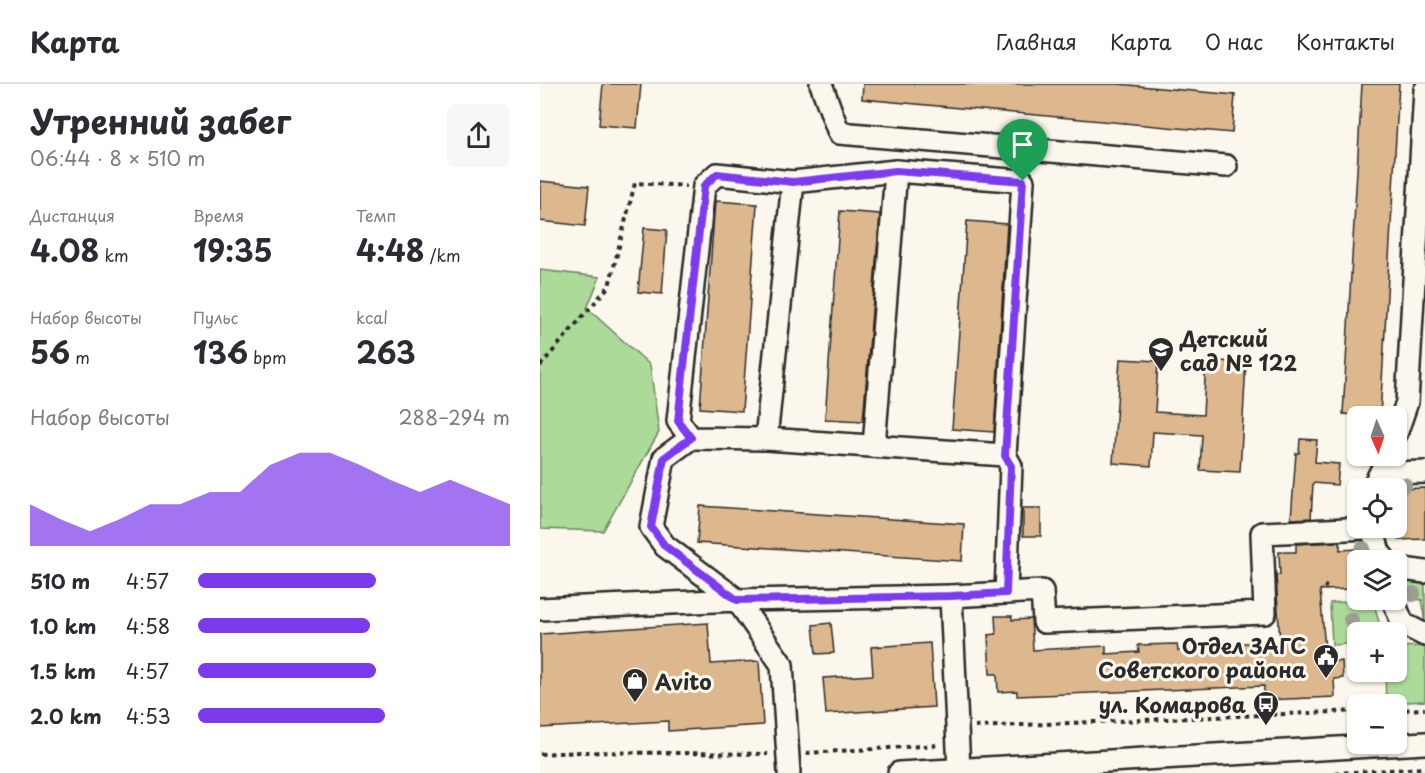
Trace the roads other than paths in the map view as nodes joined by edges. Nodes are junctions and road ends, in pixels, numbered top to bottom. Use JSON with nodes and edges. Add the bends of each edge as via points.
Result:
{"nodes":[{"id":1,"x":821,"y":84,"type":"edge"},
{"id":2,"x":1425,"y":90,"type":"edge"},
{"id":3,"x":1424,"y":119,"type":"edge"},
{"id":4,"x":1226,"y":166,"type":"dead end"},
{"id":5,"x":896,"y":171,"type":"junction"},
{"id":6,"x":793,"y":182,"type":"junction"},
{"id":7,"x":1406,"y":406,"type":"edge"},
{"id":8,"x":691,"y":438,"type":"junction"},
{"id":9,"x":766,"y":439,"type":"junction"},
{"id":10,"x":873,"y":446,"type":"junction"},
{"id":11,"x":1005,"y":456,"type":"junction"},
{"id":12,"x":1391,"y":466,"type":"edge"},
{"id":13,"x":1406,"y":466,"type":"edge"},
{"id":14,"x":1425,"y":472,"type":"edge"},
{"id":15,"x":1382,"y":478,"type":"edge"},
{"id":16,"x":1347,"y":529,"type":"edge"},
{"id":17,"x":1407,"y":570,"type":"edge"},
{"id":18,"x":1425,"y":572,"type":"edge"},
{"id":19,"x":1006,"y":593,"type":"junction"},
{"id":20,"x":951,"y":596,"type":"junction"},
{"id":21,"x":737,"y":600,"type":"junction"},
{"id":22,"x":540,"y":609,"type":"edge"},
{"id":23,"x":1397,"y":610,"type":"edge"},
{"id":24,"x":1425,"y":635,"type":"edge"},
{"id":25,"x":1425,"y":743,"type":"edge"},
{"id":26,"x":959,"y":770,"type":"junction"},
{"id":27,"x":789,"y":773,"type":"edge"},
{"id":28,"x":899,"y":773,"type":"edge"}],
"edges":[{"from":1,"to":4,"type":"street","via":[[839,133]]},
{"from":2,"to":3,"type":"street"},
{"from":3,"to":7,"type":"street"},
{"from":5,"to":6,"type":"street"},
{"from":5,"to":10,"type":"street"},
{"from":5,"to":11,"type":"street","via":[[1023,181]]},
{"from":6,"to":8,"type":"street","via":[[717,174],[704,186],[678,421]]},
{"from":6,"to":9,"type":"street"},
{"from":8,"to":9,"type":"street"},
{"from":8,"to":21,"type":"street","via":[[664,458],[651,527],[665,546]]},
{"from":9,"to":10,"type":"street"},
{"from":10,"to":11,"type":"street"},
{"from":11,"to":19,"type":"street","via":[[1011,466]]},
{"from":12,"to":15,"type":"street"},
{"from":13,"to":14,"type":"street"},
{"from":16,"to":19,"type":"street","via":[[1262,533],[1264,613],[1044,622],[1042,591]]},
{"from":17,"to":18,"type":"street"},
{"from":19,"to":20,"type":"street"},
{"from":20,"to":21,"type":"street"},
{"from":20,"to":26,"type":"street"},
{"from":21,"to":22,"type":"street"},
{"from":21,"to":27,"type":"street","via":[[782,665]]},
{"from":23,"to":24,"type":"street","via":[[1403,624]]},
{"from":25,"to":26,"type":"street"},
{"from":26,"to":28,"type":"street"}]}
